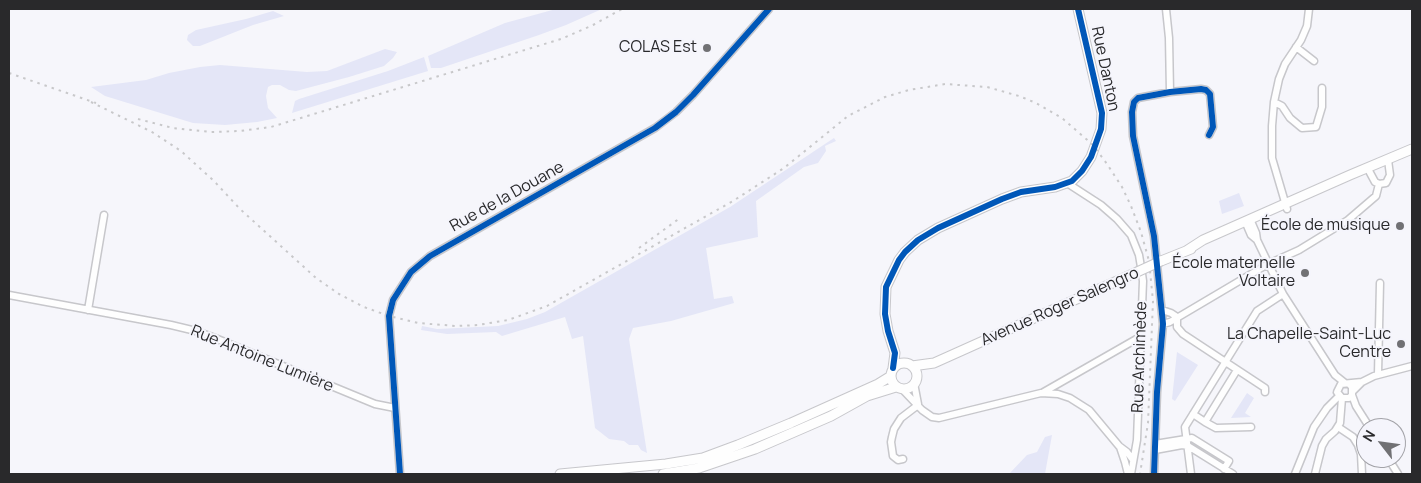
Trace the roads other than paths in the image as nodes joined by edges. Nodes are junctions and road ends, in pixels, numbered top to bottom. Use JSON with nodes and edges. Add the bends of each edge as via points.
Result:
{"nodes":[{"id":1,"x":769,"y":9,"type":"edge"},
{"id":2,"x":1078,"y":9,"type":"edge"},
{"id":3,"x":1166,"y":9,"type":"edge"},
{"id":4,"x":1309,"y":9,"type":"edge"},
{"id":5,"x":1296,"y":47,"type":"junction"},
{"id":6,"x":1314,"y":61,"type":"dead end"},
{"id":7,"x":1322,"y":88,"type":"dead end"},
{"id":8,"x":1170,"y":92,"type":"junction"},
{"id":9,"x":1274,"y":102,"type":"junction"},
{"id":10,"x":1209,"y":135,"type":"dead end"},
{"id":11,"x":1412,"y":149,"type":"edge"},
{"id":12,"x":1388,"y":160,"type":"junction"},
{"id":13,"x":1368,"y":168,"type":"junction"},
{"id":14,"x":1067,"y":183,"type":"junction"},
{"id":15,"x":1379,"y":184,"type":"junction"},
{"id":16,"x":1286,"y":206,"type":"junction"},
{"id":17,"x":104,"y":215,"type":"dead end"},
{"id":18,"x":1248,"y":223,"type":"junction"},
{"id":19,"x":1268,"y":264,"type":"junction"},
{"id":20,"x":1380,"y":283,"type":"dead end"},
{"id":21,"x":1283,"y":294,"type":"junction"},
{"id":22,"x":9,"y":295,"type":"edge"},
{"id":23,"x":88,"y":310,"type":"junction"},
{"id":24,"x":1162,"y":310,"type":"junction"},
{"id":25,"x":1177,"y":317,"type":"junction"},
{"id":26,"x":1163,"y":324,"type":"junction"},
{"id":27,"x":1140,"y":337,"type":"junction"},
{"id":28,"x":895,"y":353,"type":"junction"},
{"id":29,"x":1225,"y":362,"type":"junction"},
{"id":30,"x":934,"y":363,"type":"junction"},
{"id":31,"x":910,"y":365,"type":"junction"},
{"id":32,"x":1412,"y":366,"type":"edge"},
{"id":33,"x":1237,"y":370,"type":"junction"},
{"id":34,"x":892,"y":372,"type":"junction"},
{"id":35,"x":1378,"y":374,"type":"junction"},
{"id":36,"x":1335,"y":375,"type":"junction"},
{"id":37,"x":1066,"y":379,"type":"junction"},
{"id":38,"x":916,"y":380,"type":"junction"},
{"id":39,"x":1362,"y":382,"type":"junction"},
{"id":40,"x":1347,"y":384,"type":"junction"},
{"id":41,"x":1338,"y":387,"type":"junction"},
{"id":42,"x":899,"y":388,"type":"junction"},
{"id":43,"x":1265,"y":392,"type":"dead end"},
{"id":44,"x":1352,"y":393,"type":"junction"},
{"id":45,"x":1041,"y":394,"type":"junction"},
{"id":46,"x":1070,"y":398,"type":"junction"},
{"id":47,"x":1342,"y":398,"type":"junction"},
{"id":48,"x":974,"y":400,"type":"dead end"},
{"id":49,"x":918,"y":405,"type":"junction"},
{"id":50,"x":1356,"y":406,"type":"junction"},
{"id":51,"x":395,"y":408,"type":"junction"},
{"id":52,"x":978,"y":409,"type":"junction"},
{"id":53,"x":1193,"y":414,"type":"junction"},
{"id":54,"x":1364,"y":418,"type":"edge"},
{"id":55,"x":1206,"y":422,"type":"junction"},
{"id":56,"x":1251,"y":427,"type":"dead end"},
{"id":57,"x":1338,"y":427,"type":"junction"},
{"id":58,"x":1137,"y":435,"type":"junction"},
{"id":59,"x":1187,"y":438,"type":"junction"},
{"id":60,"x":1119,"y":446,"type":"junction"},
{"id":61,"x":1188,"y":446,"type":"junction"},
{"id":62,"x":1155,"y":447,"type":"junction"},
{"id":63,"x":903,"y":459,"type":"dead end"},
{"id":64,"x":1133,"y":460,"type":"junction"},
{"id":65,"x":1224,"y":469,"type":"junction"},
{"id":66,"x":400,"y":474,"type":"edge"},
{"id":67,"x":560,"y":474,"type":"edge"},
{"id":68,"x":663,"y":474,"type":"edge"},
{"id":69,"x":1129,"y":474,"type":"edge"},
{"id":70,"x":1154,"y":474,"type":"edge"},
{"id":71,"x":1191,"y":474,"type":"edge"},
{"id":72,"x":1233,"y":474,"type":"edge"},
{"id":73,"x":1295,"y":474,"type":"edge"},
{"id":74,"x":1315,"y":474,"type":"edge"},
{"id":75,"x":1362,"y":474,"type":"edge"}],
"edges":[{"from":1,"to":51,"type":"street","name":"Rue de la Douane","via":[[693,95],[655,128],[430,256],[411,272],[393,300],[389,316]]},
{"from":2,"to":14,"type":"main road","name":"Rue Danton","via":[[1101,102],[1102,122],[1087,163],[1077,177]]},
{"from":3,"to":8,"type":"street"},
{"from":4,"to":5,"type":"street","via":[[1306,26]]},
{"from":5,"to":6,"type":"street"},
{"from":5,"to":9,"type":"street","via":[[1285,64]]},
{"from":7,"to":9,"type":"street","via":[[1322,107],[1316,127],[1302,128],[1282,106]]},
{"from":8,"to":10,"type":"street","via":[[1201,89],[1210,94],[1213,127]]},
{"from":8,"to":24,"type":"street","via":[[1138,98],[1132,112],[1133,136],[1154,236]]},
{"from":9,"to":16,"type":"street","via":[[1272,158]]},
{"from":11,"to":12,"type":"main road","name":"Avenue Roger Salengro"},
{"from":12,"to":13,"type":"main road","name":"Avenue Roger Salengro"},
{"from":12,"to":15,"type":"street","via":[[1390,175],[1386,183]]},
{"from":13,"to":15,"type":"street"},
{"from":13,"to":16,"type":"main road","name":"Avenue Roger Salengro"},
{"from":14,"to":27,"type":"street","name":"Rue Archimède","via":[[1101,205],[1131,235],[1139,255],[1143,281]]},
{"from":14,"to":28,"type":"main road","via":[[1002,199],[938,228],[905,252],[886,287],[885,314]]},
{"from":15,"to":19,"type":"street","via":[[1376,196],[1348,220],[1299,250]]},
{"from":16,"to":18,"type":"main road","name":"Avenue Roger Salengro"},
{"from":17,"to":23,"type":"street"},
{"from":18,"to":19,"type":"street"},
{"from":18,"to":30,"type":"main road","name":"Avenue Roger Salengro","bridge":true,"via":[[1205,245],[1161,261]]},
{"from":19,"to":21,"type":"street"},
{"from":19,"to":25,"type":"street"},
{"from":20,"to":35,"type":"street"},
{"from":21,"to":29,"type":"street","via":[[1257,311]]},
{"from":21,"to":36,"type":"street"},
{"from":22,"to":23,"type":"street","name":"Rue Antoine Lumière"},
{"from":23,"to":51,"type":"street","name":"Rue Antoine Lumière","via":[[196,331],[375,404]]},
{"from":24,"to":25,"type":"street"},
{"from":24,"to":26,"type":"street"},
{"from":25,"to":26,"type":"street"},
{"from":25,"to":29,"type":"street","via":[[1177,328],[1183,334]]},
{"from":26,"to":62,"type":"street"},
{"from":27,"to":37,"type":"street"},
{"from":27,"to":58,"type":"street","name":"Rue Archimède"},
{"from":28,"to":31,"type":"main road"},
{"from":28,"to":34,"type":"main road"},
{"from":29,"to":33,"type":"street"},
{"from":29,"to":53,"type":"street"},
{"from":30,"to":31,"type":"main road","name":"Avenue Roger Salengro"},
{"from":30,"to":38,"type":"main road","name":"Avenue Roger Salengro"},
{"from":31,"to":34,"type":"main road","via":[[900,364]]},
{"from":31,"to":38,"type":"main road","via":[[916,371]]},
{"from":32,"to":35,"type":"street"},
{"from":33,"to":43,"type":"street","via":[[1265,388]]},
{"from":33,"to":55,"type":"street"},
{"from":34,"to":42,"type":"main road","via":[[891,380]]},
{"from":34,"to":67,"type":"main road","via":[[878,384],[703,458]]},
{"from":35,"to":39,"type":"street"},
{"from":36,"to":40,"type":"street"},
{"from":36,"to":41,"type":"street"},
{"from":37,"to":45,"type":"street"},
{"from":37,"to":46,"type":"street","via":[[1064,388]]},
{"from":38,"to":42,"type":"main road","via":[[909,388]]},
{"from":38,"to":49,"type":"street"},
{"from":39,"to":40,"type":"street"},
{"from":39,"to":44,"type":"street"},
{"from":40,"to":41,"type":"street"},
{"from":40,"to":44,"type":"street"},
{"from":41,"to":47,"type":"street"},
{"from":42,"to":49,"type":"street"},
{"from":42,"to":68,"type":"main road","via":[[867,396],[831,416],[756,449],[711,464]]},
{"from":44,"to":47,"type":"street"},
{"from":44,"to":50,"type":"street"},
{"from":45,"to":46,"type":"street"},
{"from":45,"to":52,"type":"street"},
{"from":46,"to":60,"type":"street","via":[[1089,410]]},
{"from":47,"to":50,"type":"street"},
{"from":47,"to":57,"type":"street"},
{"from":47,"to":73,"type":"street","via":[[1327,408],[1314,427]]},
{"from":48,"to":52,"type":"street"},
{"from":49,"to":52,"type":"street","via":[[926,414],[939,418]]},
{"from":49,"to":63,"type":"street","via":[[901,418],[892,437],[894,456],[898,460]]},
{"from":50,"to":54,"type":"street"},
{"from":51,"to":66,"type":"street","name":"Rue de la Douane"},
{"from":53,"to":55,"type":"street"},
{"from":53,"to":59,"type":"street","via":[[1185,427]]},
{"from":55,"to":56,"type":"street","via":[[1216,428]]},
{"from":57,"to":74,"type":"street","via":[[1322,446]]},
{"from":57,"to":75,"type":"street","via":[[1353,437],[1358,445]]},
{"from":58,"to":60,"type":"street","via":[[1132,446]]},
{"from":58,"to":64,"type":"street","name":"Rue Archimède"},
{"from":59,"to":61,"type":"street"},
{"from":59,"to":62,"type":"street"},
{"from":59,"to":65,"type":"street","via":[[1229,461]]},
{"from":60,"to":64,"type":"street"},
{"from":60,"to":69,"type":"street"},
{"from":61,"to":62,"type":"street"},
{"from":61,"to":65,"type":"street"},
{"from":61,"to":71,"type":"street"},
{"from":62,"to":70,"type":"street"},
{"from":64,"to":69,"type":"street","name":"Rue Archimède"},
{"from":65,"to":72,"type":"street"}]}
